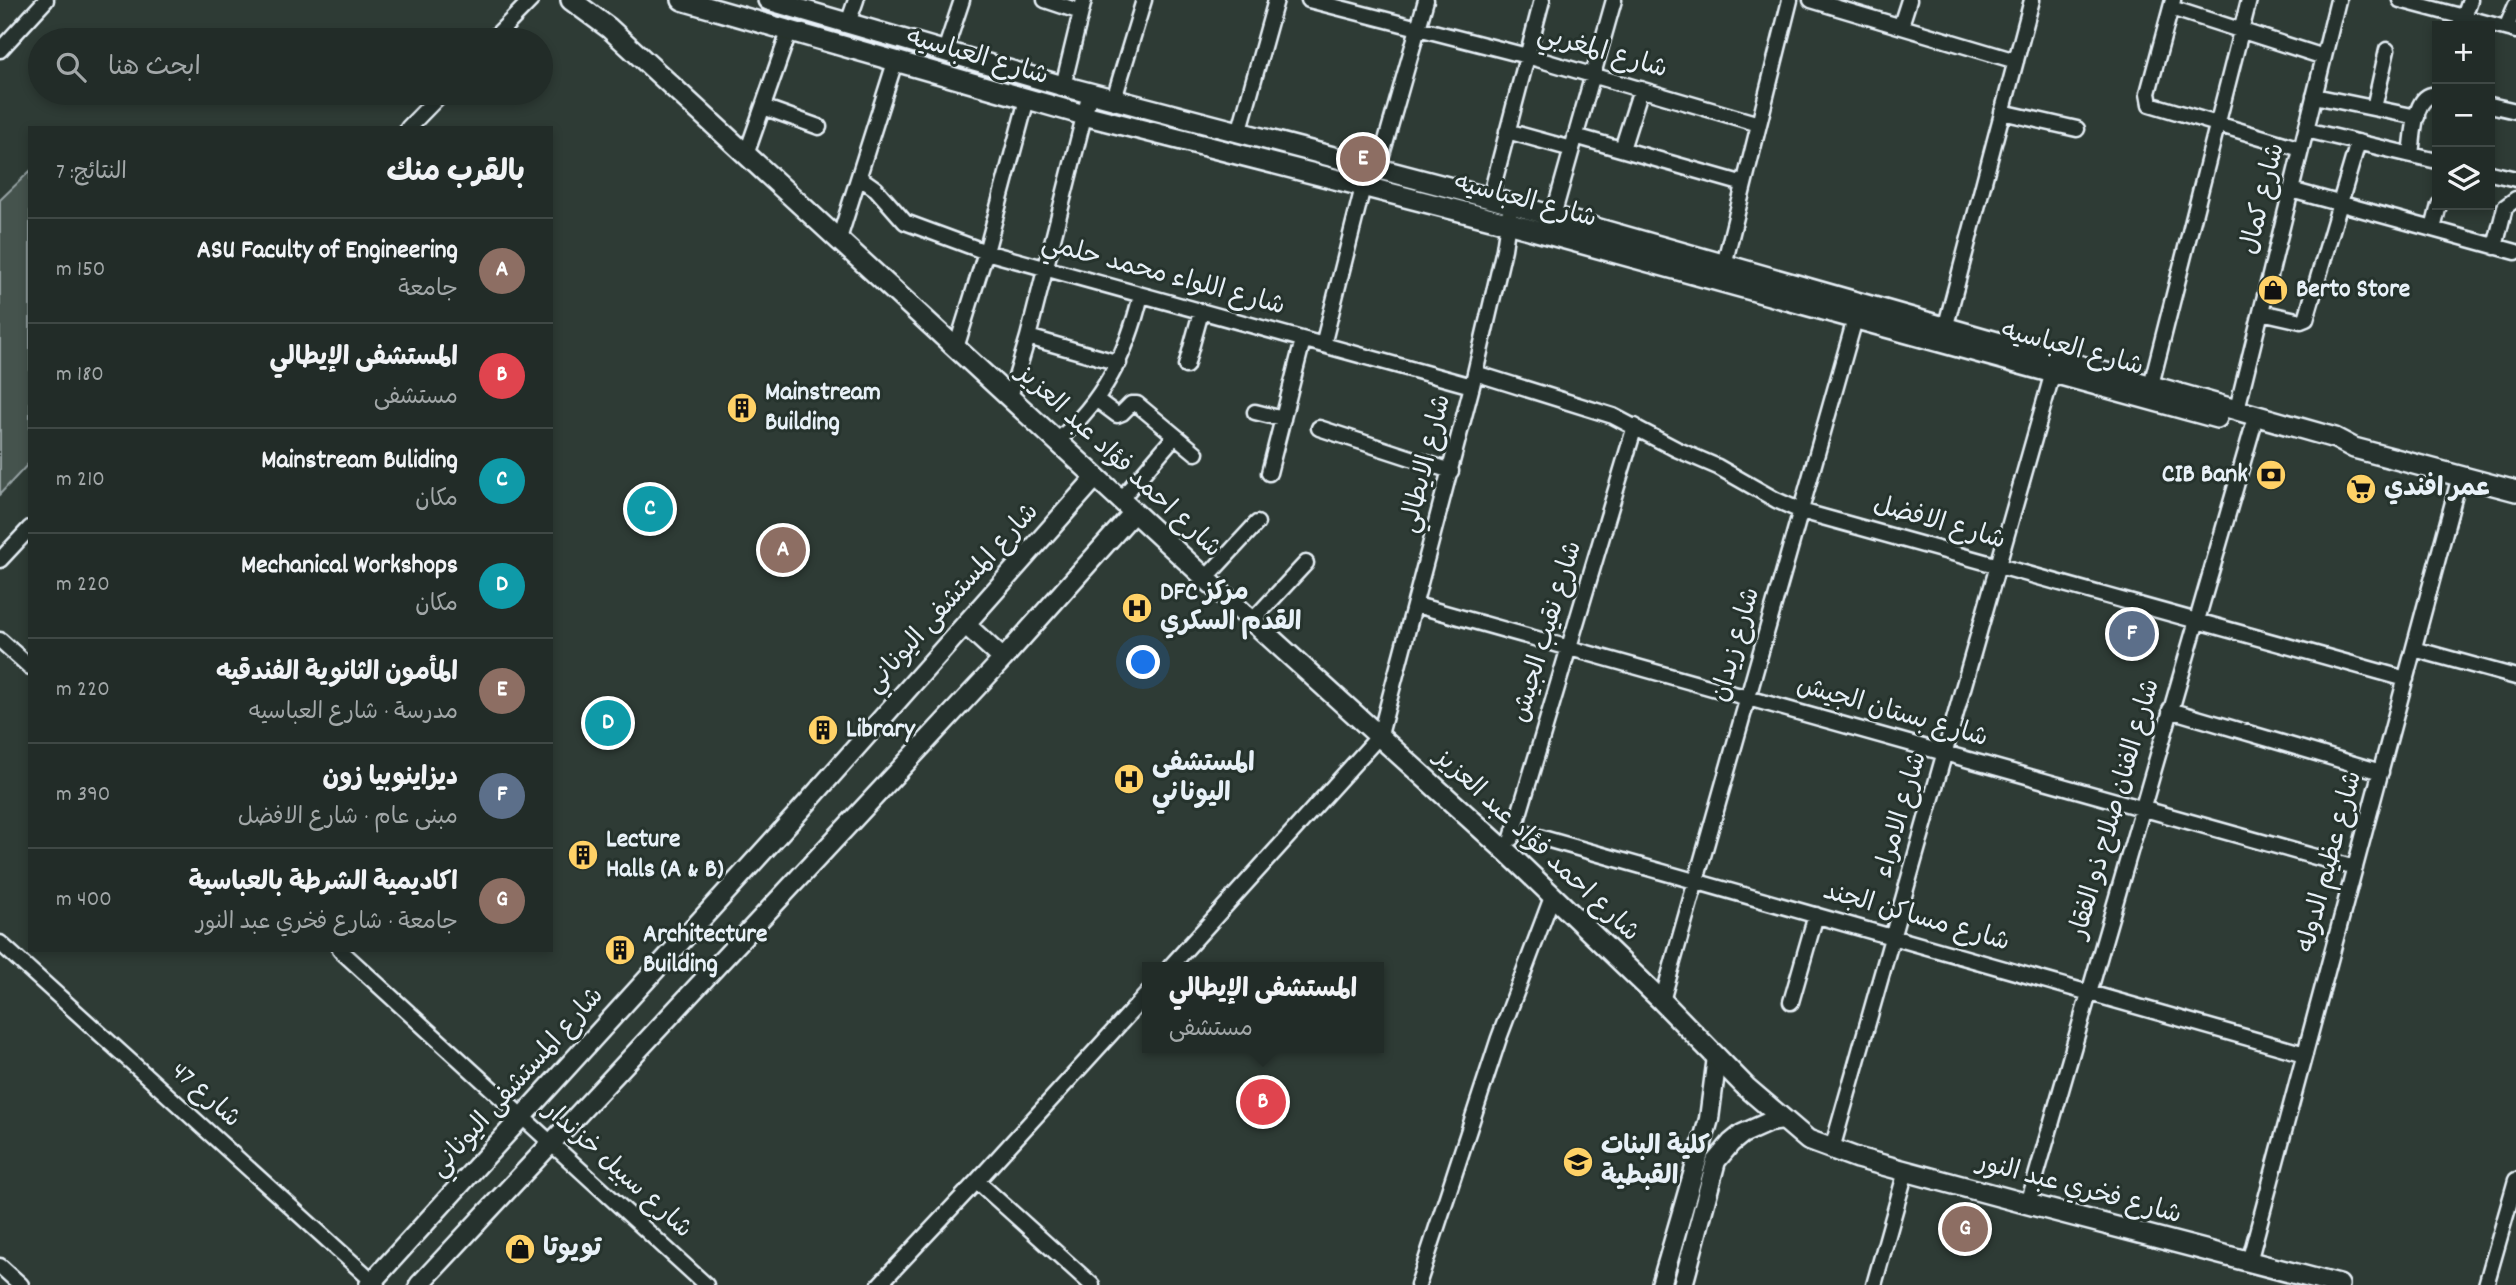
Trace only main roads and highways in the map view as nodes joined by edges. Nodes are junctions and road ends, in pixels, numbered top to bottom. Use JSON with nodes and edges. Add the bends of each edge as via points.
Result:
{"nodes":[{"id":1,"x":571,"y":0,"type":"edge"},
{"id":2,"x":682,"y":0,"type":"edge"},
{"id":3,"x":768,"y":0,"type":"edge"},
{"id":4,"x":1509,"y":213,"type":"junction"},
{"id":5,"x":1857,"y":311,"type":"junction"},
{"id":6,"x":2354,"y":447,"type":"junction"},
{"id":7,"x":2516,"y":491,"type":"edge"},
{"id":8,"x":1808,"y":1140,"type":"joint"},
{"id":9,"x":2339,"y":1285,"type":"edge"}],
"edges":[{"from":1,"to":8,"type":"main road","name":"شارع احمد فؤاد عبد العزيز","via":[[609,28],[1380,735]]},
{"from":2,"to":4,"type":"main road","name":"شارع العباسيه","via":[[1084,115],[1363,187]]},
{"from":3,"to":4,"type":"main road","name":"شارع العباسيه","via":[[1063,86],[1490,198]]},
{"from":4,"to":5,"type":"main road","name":"شارع العباسيه"},
{"from":4,"to":5,"type":"main road","name":"شارع العباسيه","via":[[1553,215],[1724,265]]},
{"from":5,"to":6,"type":"main road","name":"شارع العباسيه","via":[[1946,326]]},
{"from":5,"to":6,"type":"main road","name":"شارع العباسيه","via":[[2253,427],[2332,447]]},
{"from":6,"to":7,"type":"main road","name":"شارع العباسيه"},
{"from":8,"to":9,"type":"main road","name":"شارع فخري عبد النور","via":[[2028,1205]]}]}
